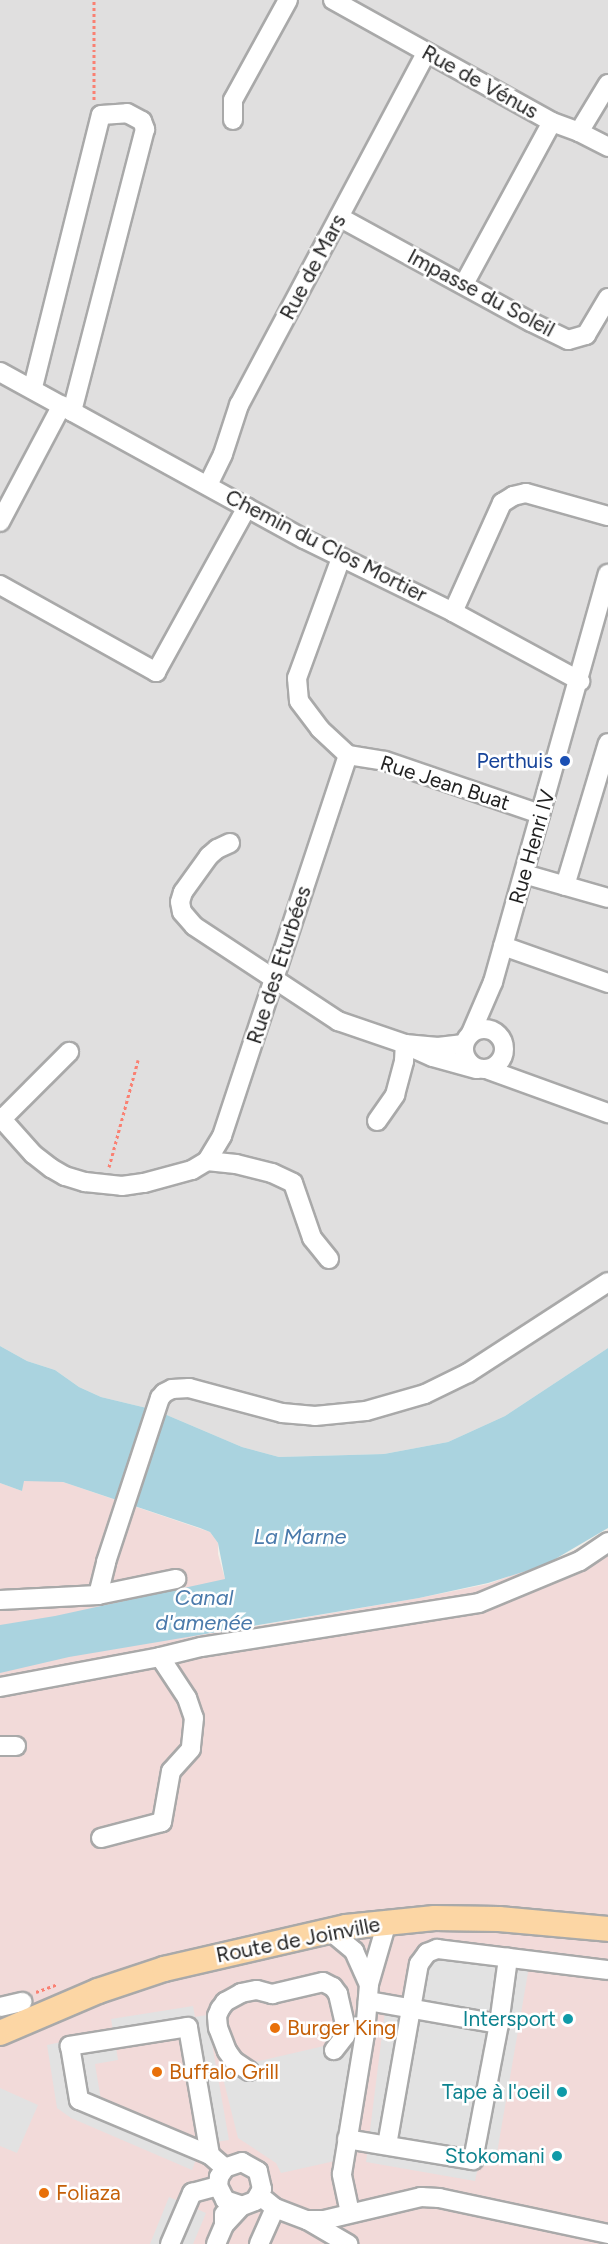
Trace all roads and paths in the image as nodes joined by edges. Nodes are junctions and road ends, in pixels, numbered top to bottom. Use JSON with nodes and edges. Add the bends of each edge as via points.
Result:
{"nodes":[{"id":1,"x":94,"y":0,"type":"edge"},
{"id":2,"x":288,"y":0,"type":"edge"},
{"id":3,"x":333,"y":0,"type":"edge"},
{"id":4,"x":426,"y":53,"type":"junction"},
{"id":5,"x":608,"y":84,"type":"edge"},
{"id":6,"x":101,"y":115,"type":"junction"},
{"id":7,"x":233,"y":120,"type":"dead end"},
{"id":8,"x":552,"y":122,"type":"junction"},
{"id":9,"x":579,"y":132,"type":"junction"},
{"id":10,"x":608,"y":147,"type":"edge"},
{"id":11,"x":339,"y":217,"type":"junction"},
{"id":12,"x":464,"y":284,"type":"junction"},
{"id":13,"x":608,"y":298,"type":"edge"},
{"id":14,"x":0,"y":372,"type":"edge"},
{"id":15,"x":33,"y":387,"type":"junction"},
{"id":16,"x":67,"y":408,"type":"junction"},
{"id":17,"x":208,"y":485,"type":"junction"},
{"id":18,"x":247,"y":507,"type":"junction"},
{"id":19,"x":608,"y":516,"type":"edge"},
{"id":20,"x":0,"y":522,"type":"edge"},
{"id":21,"x":340,"y":558,"type":"junction"},
{"id":22,"x":608,"y":574,"type":"edge"},
{"id":23,"x":0,"y":585,"type":"edge"},
{"id":24,"x":453,"y":612,"type":"junction"},
{"id":25,"x":600,"y":641,"type":"edge"},
{"id":26,"x":580,"y":681,"type":"junction"},
{"id":27,"x":608,"y":743,"type":"edge"},
{"id":28,"x":348,"y":755,"type":"junction"},
{"id":29,"x":540,"y":814,"type":"junction"},
{"id":30,"x":230,"y":843,"type":"dead end"},
{"id":31,"x":524,"y":873,"type":"junction"},
{"id":32,"x":565,"y":886,"type":"junction"},
{"id":33,"x":608,"y":898,"type":"edge"},
{"id":34,"x":503,"y":946,"type":"junction"},
{"id":35,"x":274,"y":980,"type":"junction"},
{"id":36,"x":493,"y":982,"type":"junction"},
{"id":37,"x":608,"y":983,"type":"edge"},
{"id":38,"x":496,"y":1032,"type":"junction"},
{"id":39,"x":467,"y":1039,"type":"junction"},
{"id":40,"x":405,"y":1044,"type":"junction"},
{"id":41,"x":69,"y":1052,"type":"dead end"},
{"id":42,"x":504,"y":1052,"type":"junction"},
{"id":43,"x":138,"y":1060,"type":"dead end"},
{"id":44,"x":483,"y":1069,"type":"junction"},
{"id":45,"x":538,"y":1088,"type":"junction"},
{"id":46,"x":608,"y":1113,"type":"edge"},
{"id":47,"x":1,"y":1118,"type":"edge"},
{"id":48,"x":377,"y":1121,"type":"dead end"},
{"id":49,"x":207,"y":1161,"type":"junction"},
{"id":50,"x":104,"y":1186,"type":"junction"},
{"id":51,"x":329,"y":1259,"type":"dead end"},
{"id":52,"x":608,"y":1282,"type":"edge"},
{"id":53,"x":608,"y":1542,"type":"edge"},
{"id":54,"x":176,"y":1580,"type":"dead end"},
{"id":55,"x":98,"y":1595,"type":"junction"},
{"id":56,"x":0,"y":1600,"type":"edge"},
{"id":57,"x":160,"y":1657,"type":"junction"},
{"id":58,"x":0,"y":1687,"type":"edge"},
{"id":59,"x":101,"y":1838,"type":"dead end"},
{"id":60,"x":387,"y":1922,"type":"junction"},
{"id":61,"x":608,"y":1929,"type":"edge"},
{"id":62,"x":329,"y":1930,"type":"junction"},
{"id":63,"x":508,"y":1958,"type":"junction"},
{"id":64,"x":608,"y":1970,"type":"edge"},
{"id":65,"x":368,"y":1992,"type":"junction"},
{"id":66,"x":22,"y":2002,"type":"dead end"},
{"id":67,"x":0,"y":2007,"type":"edge"},
{"id":68,"x":410,"y":2008,"type":"junction"},
{"id":69,"x":499,"y":2024,"type":"junction"},
{"id":70,"x":0,"y":2033,"type":"edge"},
{"id":71,"x":334,"y":2050,"type":"dead end"},
{"id":72,"x":249,"y":2071,"type":"dead end"},
{"id":73,"x":347,"y":2139,"type":"junction"},
{"id":74,"x":387,"y":2145,"type":"junction"},
{"id":75,"x":210,"y":2155,"type":"junction"},
{"id":76,"x":225,"y":2168,"type":"junction"},
{"id":77,"x":259,"y":2195,"type":"junction"},
{"id":78,"x":229,"y":2198,"type":"junction"},
{"id":79,"x":274,"y":2208,"type":"junction"},
{"id":80,"x":350,"y":2213,"type":"junction"},
{"id":81,"x":307,"y":2220,"type":"junction"},
{"id":82,"x":608,"y":2234,"type":"edge"},
{"id":83,"x":170,"y":2244,"type":"edge"},
{"id":84,"x":216,"y":2244,"type":"edge"},
{"id":85,"x":259,"y":2244,"type":"edge"},
{"id":86,"x":348,"y":2244,"type":"edge"}],
"edges":[{"from":1,"to":6,"type":"path","via":[[94,106]]},
{"from":2,"to":7,"type":"street","via":[[233,100]]},
{"from":3,"to":4,"type":"street","name":"Rue de Vénus"},
{"from":4,"to":8,"type":"street","name":"Rue de Vénus"},
{"from":4,"to":11,"type":"street","name":"Rue de Mars"},
{"from":5,"to":9,"type":"street"},
{"from":6,"to":15,"type":"street"},
{"from":6,"to":16,"type":"street","via":[[128,113],[142,121],[145,129]]},
{"from":8,"to":9,"type":"street","name":"Rue de Vénus"},
{"from":8,"to":12,"type":"street"},
{"from":9,"to":10,"type":"street","name":"Rue de Vénus"},
{"from":11,"to":12,"type":"street","name":"Impasse du Soleil"},
{"from":11,"to":17,"type":"street","name":"Rue de Mars","via":[[239,405]]},
{"from":12,"to":13,"type":"street","name":"Impasse du Soleil","via":[[568,340],[586,335]]},
{"from":14,"to":15,"type":"street","name":"Chemin du Clos Mortier"},
{"from":15,"to":16,"type":"street","name":"Chemin du Clos Mortier"},
{"from":16,"to":17,"type":"street","name":"Chemin du Clos Mortier"},
{"from":16,"to":20,"type":"street"},
{"from":17,"to":18,"type":"street","name":"Chemin du Clos Mortier"},
{"from":18,"to":21,"type":"street","name":"Chemin du Clos Mortier"},
{"from":18,"to":23,"type":"street","via":[[156,672]]},
{"from":19,"to":24,"type":"street","via":[[526,494],[513,496],[502,503]]},
{"from":21,"to":24,"type":"street","name":"Chemin du Clos Mortier"},
{"from":21,"to":28,"type":"street","via":[[297,678],[299,701],[320,729]]},
{"from":22,"to":25,"type":"street","name":"Rue Henri IV"},
{"from":24,"to":26,"type":"street","name":"Chemin du Clos Mortier"},
{"from":25,"to":26,"type":"street","name":"Rue Henri IV"},
{"from":26,"to":29,"type":"street","name":"Rue Henri IV"},
{"from":27,"to":32,"type":"street"},
{"from":28,"to":29,"type":"street","name":"Rue Jean Buat","via":[[385,761]]},
{"from":28,"to":35,"type":"street","name":"Rue des Eturbées"},
{"from":29,"to":31,"type":"street","name":"Rue Henri IV"},
{"from":30,"to":35,"type":"street","via":[[209,856],[183,892],[182,912],[194,926]]},
{"from":31,"to":32,"type":"street"},
{"from":31,"to":34,"type":"street","name":"Rue Henri IV"},
{"from":32,"to":33,"type":"street"},
{"from":34,"to":36,"type":"street","name":"Rue Henri IV"},
{"from":34,"to":37,"type":"street"},
{"from":35,"to":40,"type":"street","via":[[338,1021]]},
{"from":35,"to":49,"type":"street","name":"Rue des Eturbées","via":[[222,1136]]},
{"from":36,"to":38,"type":"street","name":"Rue Henri IV"},
{"from":36,"to":39,"type":"street","name":"Rue Henri IV"},
{"from":38,"to":39,"type":"street","via":[[484,1029]]},
{"from":38,"to":42,"type":"street"},
{"from":39,"to":40,"type":"street","via":[[438,1047]]},
{"from":39,"to":44,"type":"street","via":[[466,1060]]},
{"from":40,"to":44,"type":"street","via":[[433,1057]]},
{"from":40,"to":48,"type":"street","via":[[395,1095]]},
{"from":41,"to":47,"type":"street"},
{"from":42,"to":44,"type":"street","via":[[501,1061]]},
{"from":42,"to":45,"type":"street"},
{"from":43,"to":50,"type":"path"},
{"from":44,"to":45,"type":"street"},
{"from":45,"to":46,"type":"street"},
{"from":47,"to":50,"type":"street","via":[[51,1168],[65,1176]]},
{"from":49,"to":50,"type":"street","via":[[171,1176]]},
{"from":49,"to":51,"type":"street","via":[[272,1173],[293,1183],[312,1238]]},
{"from":52,"to":55,"type":"street","via":[[468,1373],[425,1394],[366,1412],[315,1416],[282,1413],[189,1388],[172,1389],[160,1398]]},
{"from":53,"to":57,"type":"street","via":[[580,1561],[479,1603],[201,1647]]},
{"from":54,"to":55,"type":"street"},
{"from":55,"to":56,"type":"street"},
{"from":57,"to":58,"type":"street"},
{"from":57,"to":59,"type":"street","via":[[187,1698],[194,1718],[191,1749],[171,1771],[162,1822]]},
{"from":60,"to":61,"type":"main road","name":"Route de Joinville","via":[[499,1919]]},
{"from":60,"to":62,"type":"main road","name":"Route de Joinville"},
{"from":60,"to":65,"type":"street"},
{"from":62,"to":65,"type":"street","via":[[354,1950]]},
{"from":62,"to":70,"type":"main road","name":"Route de Joinville","via":[[164,1969],[99,1991]]},
{"from":63,"to":64,"type":"street"},
{"from":63,"to":68,"type":"street","via":[[437,1949],[427,1953],[419,1964]]},
{"from":63,"to":69,"type":"street"},
{"from":65,"to":68,"type":"street"},
{"from":65,"to":73,"type":"street"},
{"from":66,"to":67,"type":"street"},
{"from":68,"to":69,"type":"street"},
{"from":68,"to":74,"type":"street"},
{"from":69,"to":74,"type":"street","via":[[473,2160]]},
{"from":71,"to":72,"type":"street","via":[[346,2029],[333,1987],[323,1983],[272,1994],[257,1990],[241,1993],[220,2009],[218,2028],[227,2052]]},
{"from":73,"to":74,"type":"street"},
{"from":73,"to":80,"type":"street","via":[[342,2174]]},
{"from":75,"to":75,"type":"street","via":[[188,2027],[70,2046],[79,2100]]},
{"from":75,"to":76,"type":"street"},
{"from":76,"to":77,"type":"street","via":[[242,2162],[254,2167],[261,2177]]},
{"from":76,"to":78,"type":"street","via":[[219,2176]]},
{"from":77,"to":78,"type":"street","via":[[255,2201]]},
{"from":77,"to":79,"type":"street"},
{"from":78,"to":83,"type":"street","via":[[192,2193]]},
{"from":78,"to":84,"type":"street"},
{"from":79,"to":81,"type":"street"},
{"from":79,"to":85,"type":"street"},
{"from":80,"to":81,"type":"street"},
{"from":80,"to":82,"type":"street","via":[[421,2197],[438,2198]]},
{"from":81,"to":86,"type":"street"}]}
